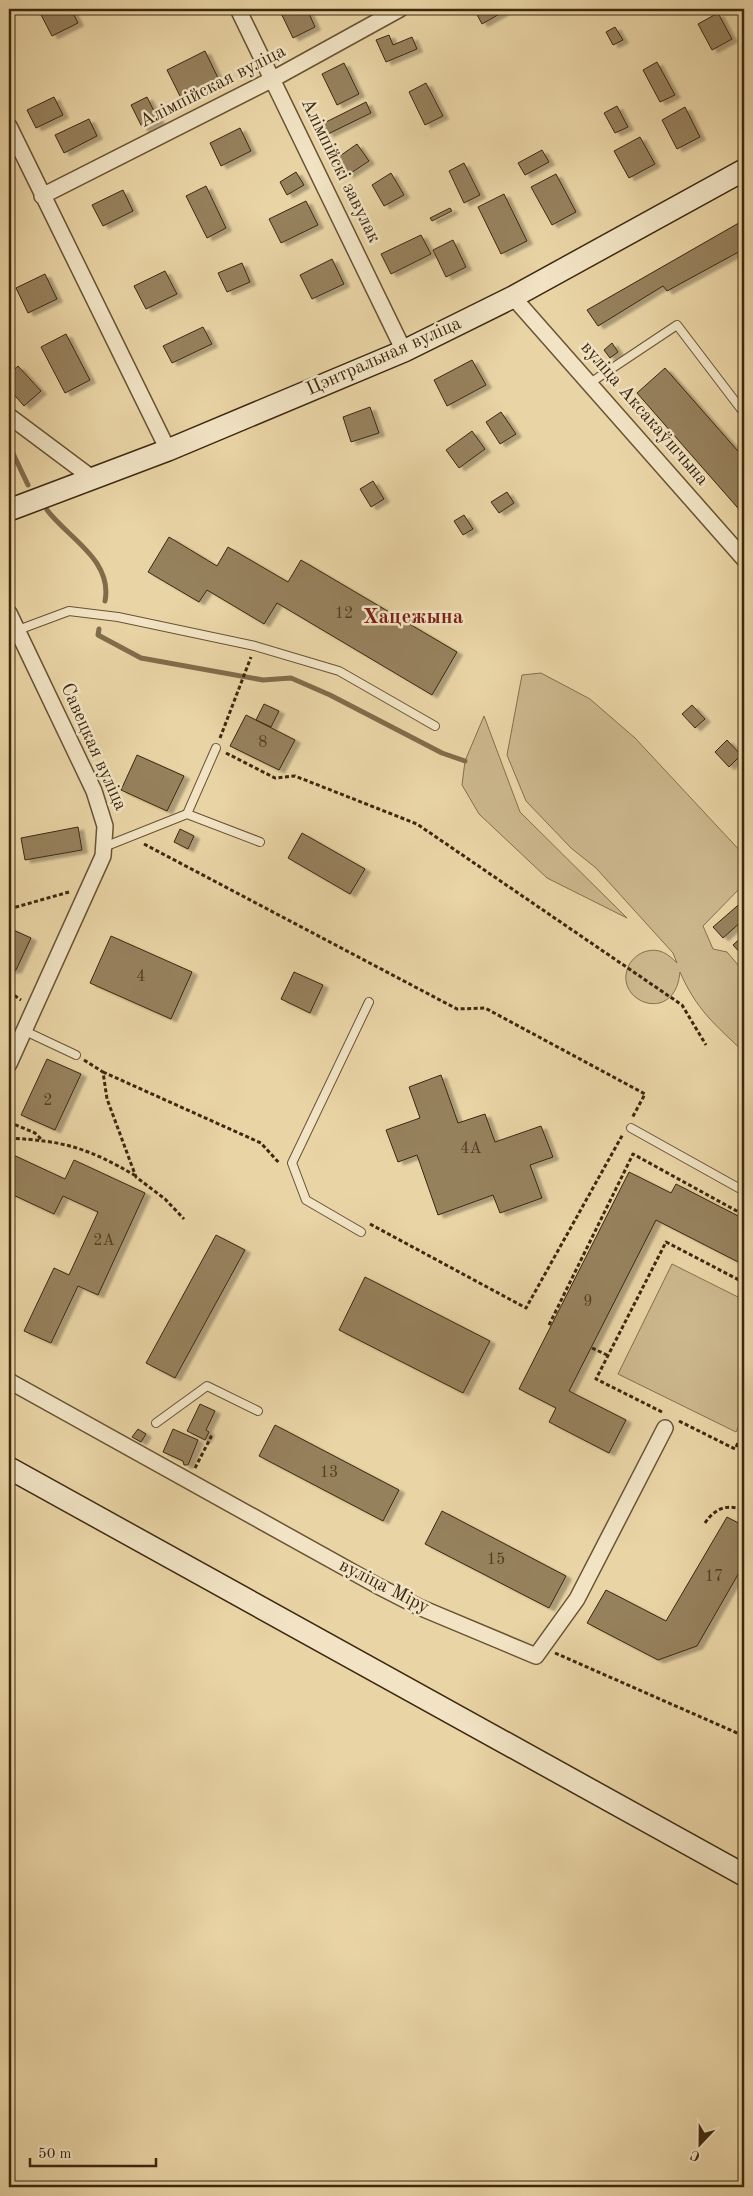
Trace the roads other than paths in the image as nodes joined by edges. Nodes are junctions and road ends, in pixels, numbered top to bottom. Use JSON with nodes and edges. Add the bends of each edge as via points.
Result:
{"nodes":[{"id":1,"x":238,"y":9,"type":"edge"},
{"id":2,"x":400,"y":9,"type":"edge"},
{"id":3,"x":273,"y":79,"type":"junction"},
{"id":4,"x":9,"y":126,"type":"edge"},
{"id":5,"x":744,"y":170,"type":"edge"},
{"id":6,"x":42,"y":196,"type":"junction"},
{"id":7,"x":513,"y":297,"type":"junction"},
{"id":8,"x":404,"y":351,"type":"junction"},
{"id":9,"x":590,"y":383,"type":"junction"},
{"id":10,"x":744,"y":413,"type":"edge"},
{"id":11,"x":9,"y":416,"type":"edge"},
{"id":12,"x":168,"y":450,"type":"junction"},
{"id":13,"x":92,"y":478,"type":"junction"},
{"id":14,"x":9,"y":510,"type":"edge"},
{"id":15,"x":744,"y":559,"type":"edge"},
{"id":16,"x":9,"y":613,"type":"edge"},
{"id":17,"x":18,"y":630,"type":"junction"},
{"id":18,"x":435,"y":726,"type":"dead end"},
{"id":19,"x":216,"y":748,"type":"road end"},
{"id":20,"x":187,"y":814,"type":"junction"},
{"id":21,"x":260,"y":842,"type":"dead end"},
{"id":22,"x":104,"y":847,"type":"junction"},
{"id":23,"x":370,"y":1002,"type":"dead end"},
{"id":24,"x":25,"y":1031,"type":"junction"},
{"id":25,"x":76,"y":1054,"type":"road end"},
{"id":26,"x":9,"y":1064,"type":"edge"},
{"id":27,"x":628,"y":1128,"type":"road end"},
{"id":28,"x":744,"y":1191,"type":"edge"},
{"id":29,"x":361,"y":1232,"type":"dead end"},
{"id":30,"x":9,"y":1381,"type":"edge"},
{"id":31,"x":258,"y":1411,"type":"dead end"},
{"id":32,"x":668,"y":1420,"type":"road end"},
{"id":33,"x":156,"y":1423,"type":"dead end"},
{"id":34,"x":9,"y":1468,"type":"edge"},
{"id":35,"x":744,"y":1875,"type":"edge"}],
"edges":[{"from":1,"to":3,"type":"street","name":"Алімпійскі завулак"},
{"from":2,"to":3,"type":"street","name":"Алімпійская вуліца"},
{"from":3,"to":6,"type":"street","name":"Алімпійская вуліца"},
{"from":3,"to":8,"type":"street","name":"Алімпійскі завулак"},
{"from":4,"to":6,"type":"street"},
{"from":5,"to":7,"type":"main road","name":"Цэнтральная вуліца"},
{"from":6,"to":12,"type":"street"},
{"from":7,"to":8,"type":"main road","name":"Цэнтральная вуліца"},
{"from":7,"to":9,"type":"street","name":"вуліца Аксакаўшчына"},
{"from":8,"to":12,"type":"main road","name":"Цэнтральная вуліца"},
{"from":9,"to":10,"type":"lane","via":[[677,325]]},
{"from":9,"to":15,"type":"street","name":"вуліца Аксакаўшчына"},
{"from":11,"to":13,"type":"street"},
{"from":12,"to":13,"type":"main road","name":"Цэнтральная вуліца"},
{"from":13,"to":14,"type":"main road","name":"Цэнтральная вуліца"},
{"from":16,"to":17,"type":"street","name":"Савецкая вуліца"},
{"from":17,"to":18,"type":"lane","via":[[70,611],[118,617],[255,646],[339,672]]},
{"from":17,"to":22,"type":"street","name":"Савецкая вуліца","via":[[94,791],[106,826]]},
{"from":19,"to":20,"type":"lane"},
{"from":20,"to":21,"type":"lane"},
{"from":20,"to":22,"type":"lane"},
{"from":22,"to":24,"type":"street","name":"Савецкая вуліца","via":[[103,856]]},
{"from":23,"to":29,"type":"lane","via":[[292,1163],[306,1200]]},
{"from":24,"to":25,"type":"lane"},
{"from":24,"to":26,"type":"street","name":"Савецкая вуліца"},
{"from":27,"to":28,"type":"lane"},
{"from":30,"to":32,"type":"street","name":"вуліца Міру","via":[[378,1586],[419,1607],[536,1656],[577,1599]]},
{"from":31,"to":33,"type":"lane","via":[[207,1386]]},
{"from":34,"to":35,"type":"main road"}]}
